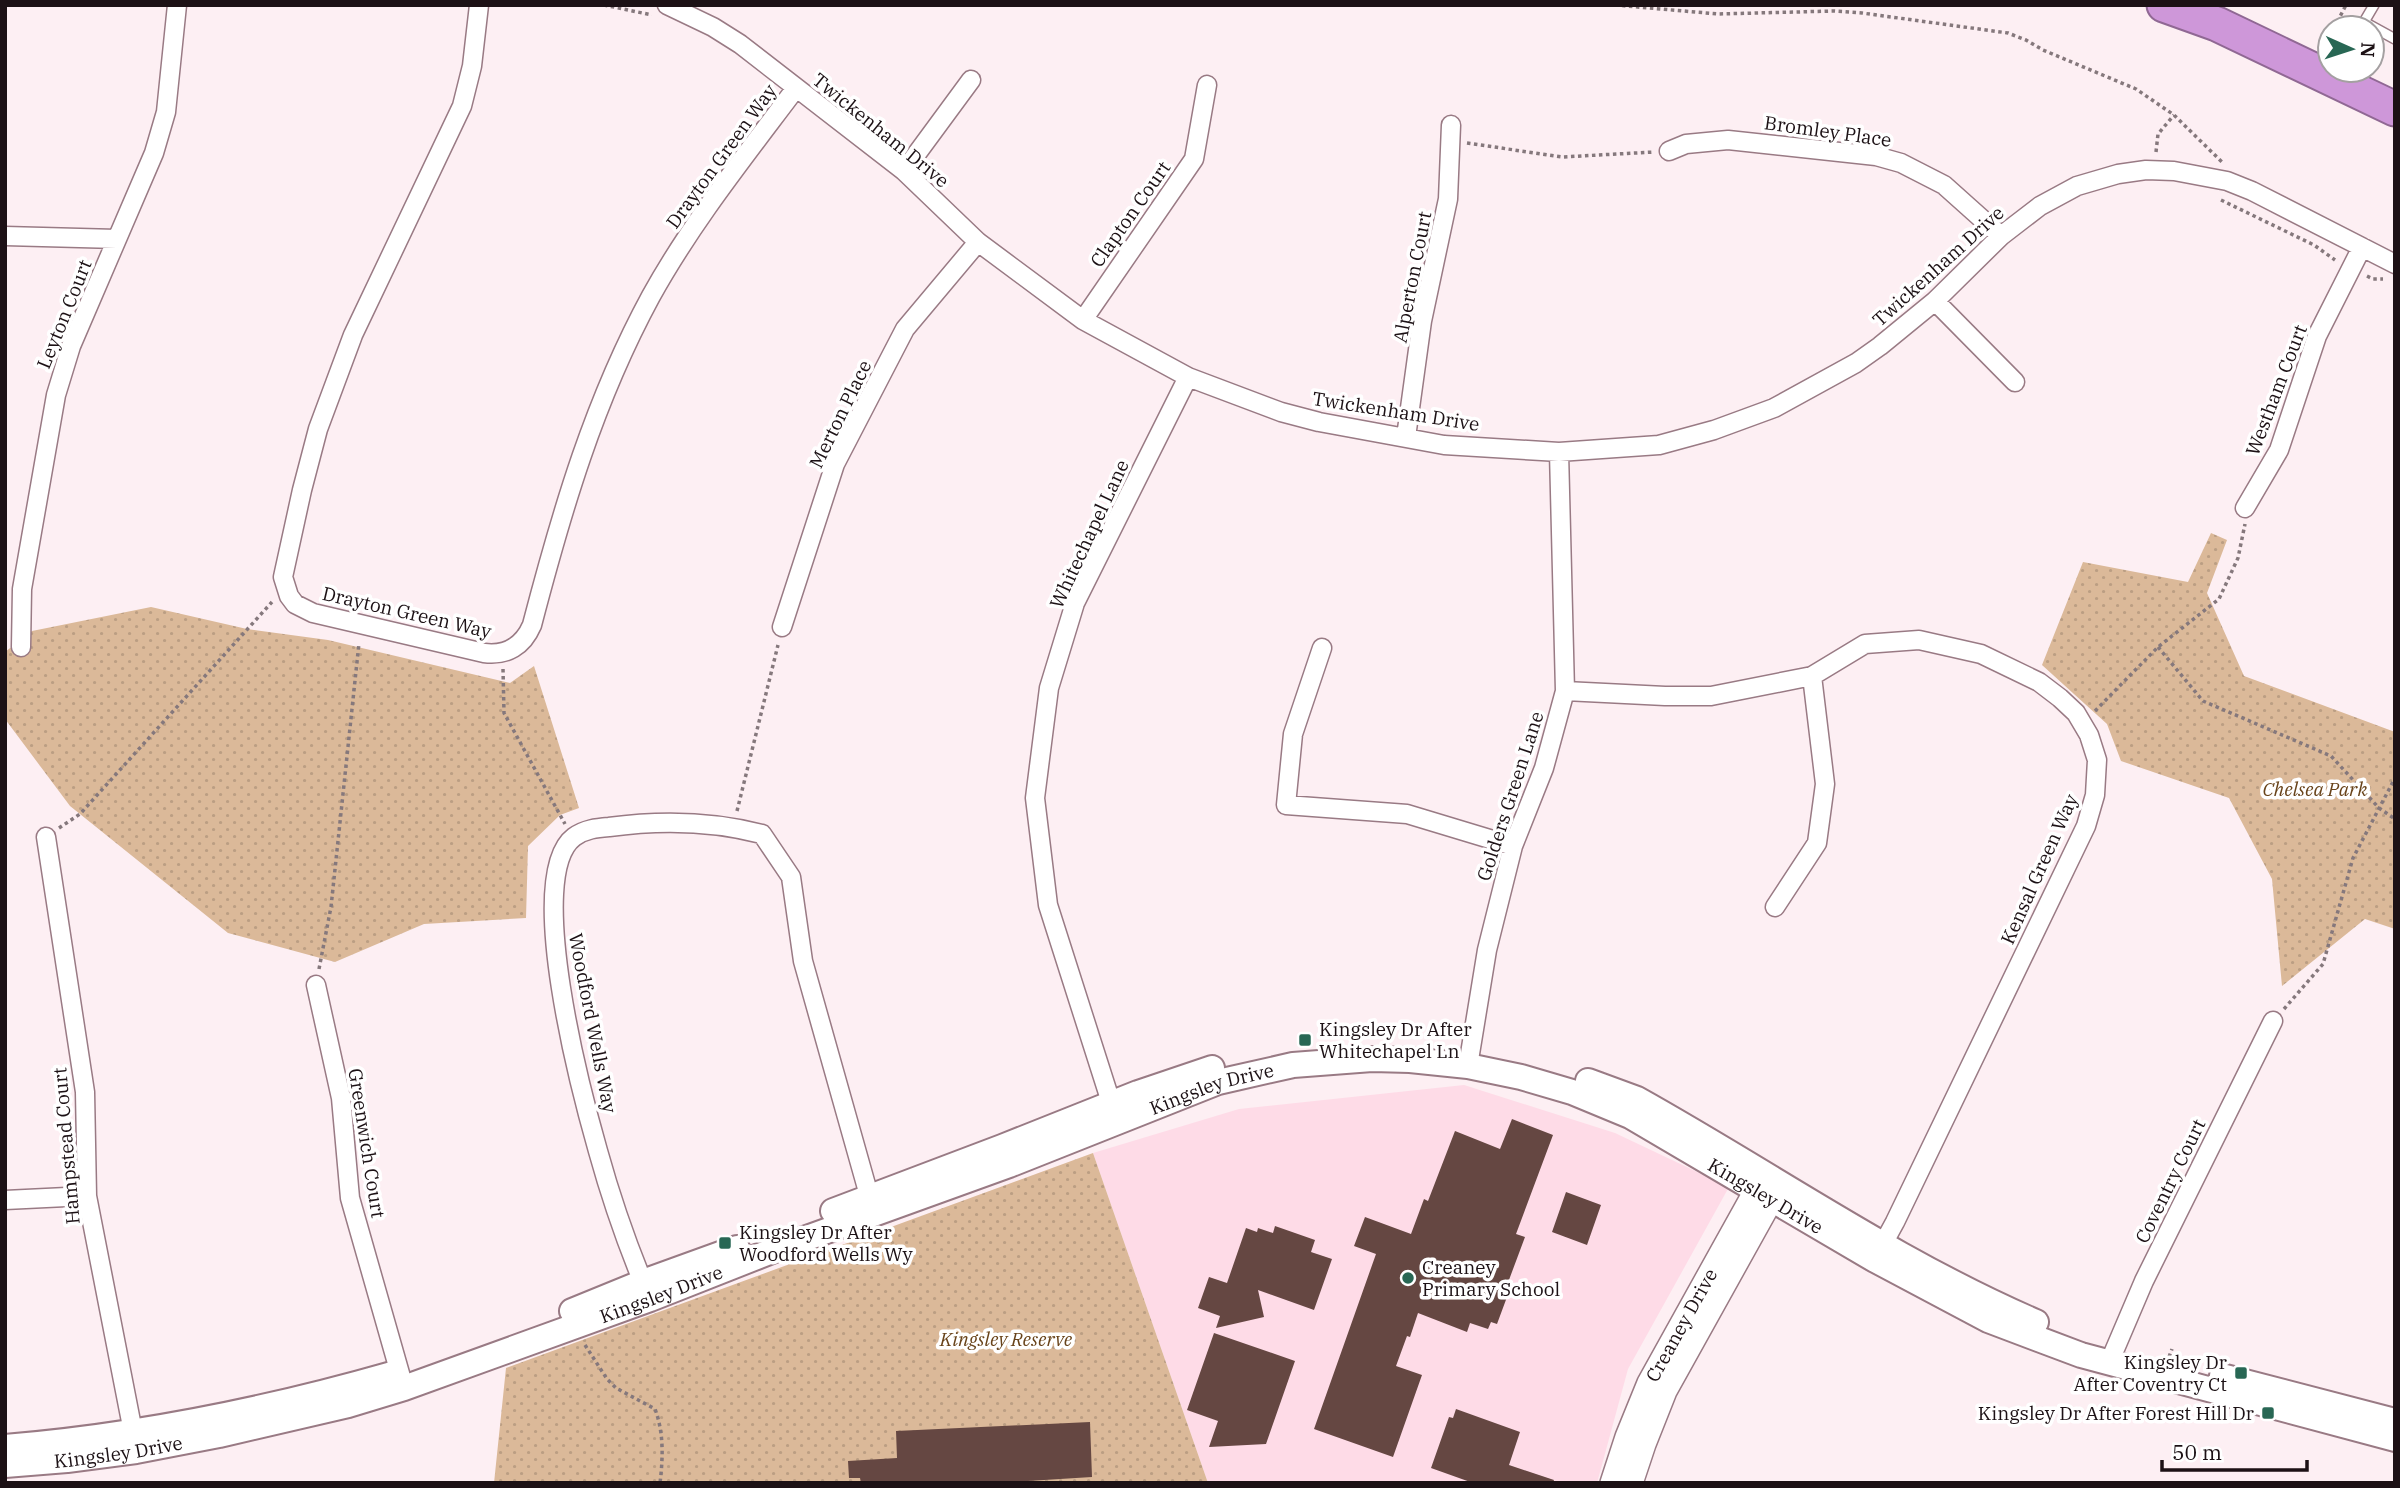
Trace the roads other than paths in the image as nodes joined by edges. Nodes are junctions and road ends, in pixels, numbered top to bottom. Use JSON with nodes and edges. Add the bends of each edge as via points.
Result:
{"nodes":[{"id":1,"x":177,"y":5,"type":"edge"},
{"id":2,"x":479,"y":5,"type":"edge"},
{"id":3,"x":667,"y":5,"type":"edge"},
{"id":4,"x":2164,"y":5,"type":"edge"},
{"id":5,"x":2374,"y":5,"type":"edge"},
{"id":6,"x":2395,"y":40,"type":"edge"},
{"id":7,"x":971,"y":80,"type":"dead end"},
{"id":8,"x":1207,"y":85,"type":"dead end"},
{"id":9,"x":796,"y":88,"type":"junction"},
{"id":10,"x":2395,"y":109,"type":"edge"},
{"id":11,"x":1451,"y":133,"type":"road end"},
{"id":12,"x":1669,"y":151,"type":"road end"},
{"id":13,"x":904,"y":171,"type":"junction"},
{"id":14,"x":5,"y":236,"type":"edge"},
{"id":15,"x":2001,"y":236,"type":"junction"},
{"id":16,"x":117,"y":239,"type":"junction"},
{"id":17,"x":978,"y":242,"type":"junction"},
{"id":18,"x":2362,"y":247,"type":"junction"},
{"id":19,"x":2392,"y":271,"type":"edge"},
{"id":20,"x":1935,"y":301,"type":"junction"},
{"id":21,"x":1083,"y":320,"type":"junction"},
{"id":22,"x":1188,"y":377,"type":"junction"},
{"id":23,"x":2015,"y":382,"type":"dead end"},
{"id":24,"x":1406,"y":437,"type":"junction"},
{"id":25,"x":1559,"y":452,"type":"junction"},
{"id":26,"x":2246,"y":511,"type":"road end"},
{"id":27,"x":782,"y":628,"type":"road end"},
{"id":28,"x":20,"y":647,"type":"dead end"},
{"id":29,"x":1322,"y":648,"type":"dead end"},
{"id":30,"x":1812,"y":676,"type":"junction"},
{"id":31,"x":1565,"y":691,"type":"junction"},
{"id":32,"x":46,"y":837,"type":"road end"},
{"id":33,"x":1513,"y":846,"type":"junction"},
{"id":34,"x":1775,"y":907,"type":"dead end"},
{"id":35,"x":316,"y":985,"type":"road end"},
{"id":36,"x":2273,"y":1021,"type":"road end"},
{"id":37,"x":1470,"y":1058,"type":"junction"},
{"id":38,"x":1115,"y":1113,"type":"junction"},
{"id":39,"x":1768,"y":1187,"type":"junction"},
{"id":40,"x":87,"y":1196,"type":"junction"},
{"id":41,"x":5,"y":1199,"type":"edge"},
{"id":42,"x":871,"y":1205,"type":"junction"},
{"id":43,"x":1879,"y":1252,"type":"junction"},
{"id":44,"x":646,"y":1291,"type":"junction"},
{"id":45,"x":2113,"y":1355,"type":"junction"},
{"id":46,"x":401,"y":1380,"type":"junction"},
{"id":47,"x":2395,"y":1421,"type":"edge"},
{"id":48,"x":2395,"y":1439,"type":"edge"},
{"id":49,"x":134,"y":1442,"type":"junction"},
{"id":50,"x":5,"y":1447,"type":"edge"},
{"id":51,"x":5,"y":1465,"type":"edge"},
{"id":52,"x":1612,"y":1483,"type":"edge"},
{"id":53,"x":1631,"y":1483,"type":"edge"}],
"edges":[{"from":1,"to":16,"type":"street","name":"Leyton Court","via":[[161,131]]},
{"from":2,"to":9,"type":"street","name":"Drayton Green Way","via":[[462,106],[353,335],[325,407],[284,566],[285,588],[303,609],[484,653],[504,653],[519,645],[533,625],[562,512],[600,403],[633,331],[702,214]]},
{"from":3,"to":9,"type":"street","name":"Twickenham Drive","via":[[727,35]]},
{"from":4,"to":10,"type":"highway","via":[[2217,24]]},
{"from":5,"to":6,"type":"lane","via":[[2364,22]]},
{"from":7,"to":13,"type":"street"},
{"from":8,"to":21,"type":"street","name":"Clapton Court","via":[[1194,159]]},
{"from":9,"to":13,"type":"street","name":"Twickenham Drive"},
{"from":11,"to":24,"type":"street","name":"Alperton Court","via":[[1448,200],[1422,321]]},
{"from":12,"to":15,"type":"street","name":"Bromley Place","via":[[1686,144],[1728,140],[1876,156],[1901,163],[1944,186]]},
{"from":13,"to":17,"type":"street","name":"Twickenham Drive"},
{"from":14,"to":16,"type":"street"},
{"from":15,"to":18,"type":"street","name":"Twickenham Drive","via":[[2040,206],[2077,186],[2118,174],[2160,170],[2200,174],[2239,186]]},
{"from":15,"to":20,"type":"street","name":"Twickenham Drive"},
{"from":16,"to":28,"type":"street","name":"Leyton Court","via":[[71,346],[56,395],[22,589]]},
{"from":17,"to":21,"type":"street","name":"Twickenham Drive"},
{"from":17,"to":27,"type":"street","name":"Merton Place","via":[[905,329],[835,464]]},
{"from":18,"to":19,"type":"street","name":"Twickenham Drive"},
{"from":18,"to":26,"type":"street","name":"Westham Court","via":[[2313,346],[2279,450]]},
{"from":20,"to":23,"type":"street"},
{"from":20,"to":25,"type":"street","name":"Twickenham Drive","via":[[1856,363],[1774,408],[1659,444]]},
{"from":21,"to":22,"type":"street","name":"Twickenham Drive"},
{"from":22,"to":24,"type":"street","name":"Twickenham Drive","via":[[1281,412]]},
{"from":22,"to":38,"type":"street","name":"Whitechapel Lane","via":[[1075,603],[1049,688],[1034,798],[1048,905]]},
{"from":24,"to":25,"type":"street","name":"Twickenham Drive","via":[[1444,445]]},
{"from":25,"to":31,"type":"street","name":"Golders Green Lane"},
{"from":29,"to":33,"type":"street","via":[[1293,734],[1286,805],[1407,814]]},
{"from":30,"to":31,"type":"street","name":"Kensal Green Way","via":[[1711,696]]},
{"from":30,"to":34,"type":"street","via":[[1825,784],[1817,843]]},
{"from":30,"to":43,"type":"street","name":"Kensal Green Way","via":[[1865,644],[1919,640],[1981,654],[2017,670],[2060,698],[2082,722],[2097,760],[2095,795],[2086,826]]},
{"from":31,"to":33,"type":"street","name":"Golders Green Lane","via":[[1544,768]]},
{"from":32,"to":40,"type":"street","name":"Hampstead Court","via":[[85,1092]]},
{"from":33,"to":37,"type":"street","name":"Golders Green Lane","via":[[1487,950]]},
{"from":35,"to":46,"type":"street","name":"Greenwich Court","via":[[341,1098],[350,1199]]},
{"from":36,"to":45,"type":"street","name":"Coventry Court","via":[[2144,1281]]},
{"from":37,"to":38,"type":"main road","name":"Kingsley Drive","via":[[1293,1065]]},
{"from":37,"to":39,"type":"main road","name":"Kingsley Drive","via":[[1630,1116]]},
{"from":38,"to":42,"type":"main road","name":"Kingsley Drive","via":[[1009,1165]]},
{"from":39,"to":43,"type":"main road","name":"Kingsley Drive"},
{"from":39,"to":52,"type":"street","name":"Creaney Drive","via":[[1649,1383]]},
{"from":39,"to":53,"type":"street","name":"Creaney Drive","via":[[1665,1391]]},
{"from":40,"to":41,"type":"street"},
{"from":40,"to":49,"type":"street","name":"Hampstead Court"},
{"from":42,"to":44,"type":"main road","name":"Kingsley Drive"},
{"from":42,"to":44,"type":"street","name":"Woodford Wells Way","via":[[803,961],[791,877],[762,834],[733,827],[649,821],[588,830],[565,847],[557,866],[554,942],[598,1153]]},
{"from":43,"to":45,"type":"main road","name":"Kingsley Drive","via":[[1988,1320],[2034,1339]]},
{"from":44,"to":46,"type":"main road","name":"Kingsley Drive"},
{"from":45,"to":47,"type":"main road","name":"Kingsley Drive"},
{"from":45,"to":48,"type":"main road","name":"Kingsley Drive"},
{"from":46,"to":49,"type":"main road","name":"Kingsley Drive","via":[[300,1418]]},
{"from":49,"to":50,"type":"main road","name":"Kingsley Drive"},
{"from":49,"to":51,"type":"main road","name":"Kingsley Drive"}]}
